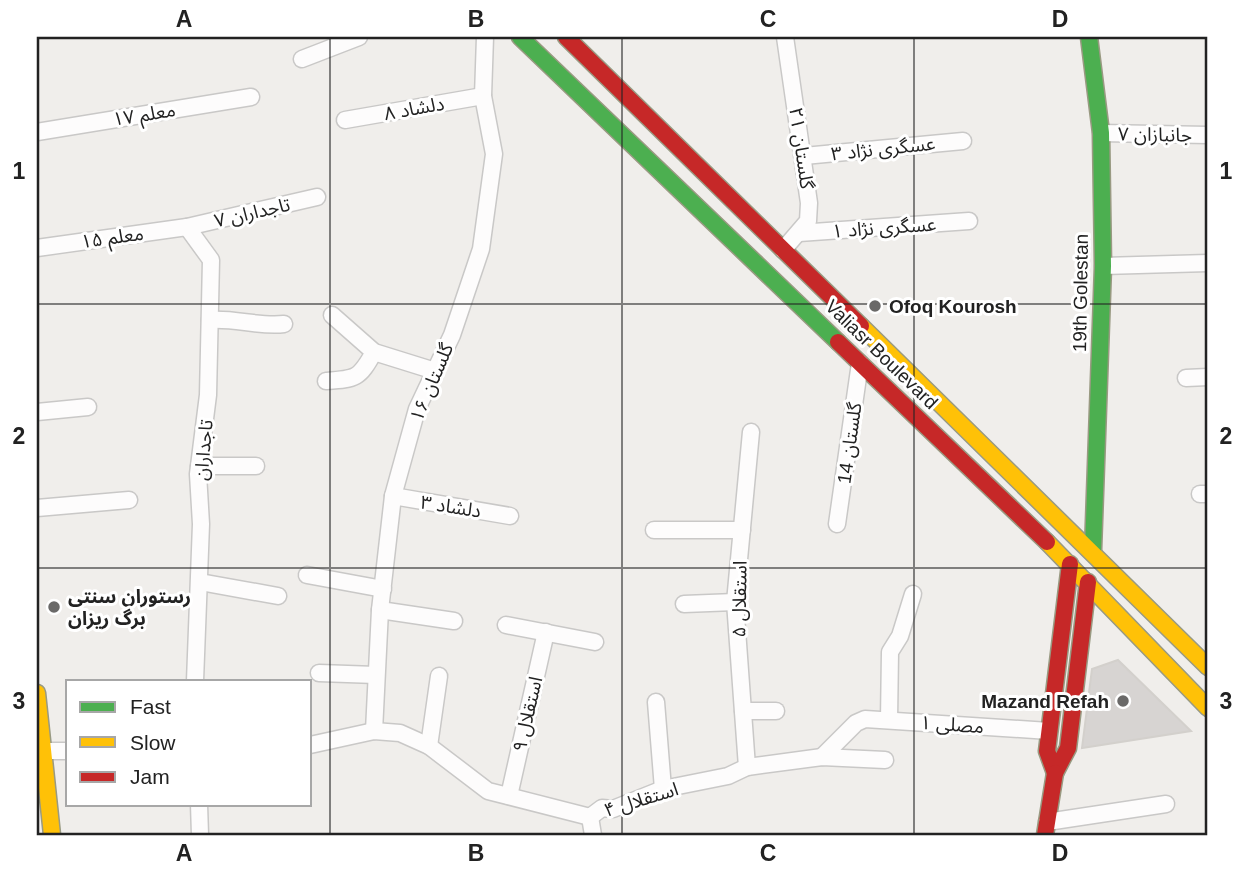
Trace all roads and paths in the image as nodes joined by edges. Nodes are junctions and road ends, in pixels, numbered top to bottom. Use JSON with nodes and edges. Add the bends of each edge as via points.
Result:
{"nodes":[{"id":1,"x":359,"y":37,"type":"edge"},
{"id":2,"x":485,"y":37,"type":"edge"},
{"id":3,"x":520,"y":37,"type":"edge"},
{"id":4,"x":566,"y":37,"type":"edge"},
{"id":5,"x":785,"y":37,"type":"edge"},
{"id":6,"x":1089,"y":37,"type":"edge"},
{"id":7,"x":302,"y":59,"type":"dead end"},
{"id":8,"x":483,"y":96,"type":"junction"},
{"id":9,"x":251,"y":97,"type":"dead end"},
{"id":10,"x":345,"y":120,"type":"dead end"},
{"id":11,"x":37,"y":132,"type":"edge"},
{"id":12,"x":1101,"y":133,"type":"junction"},
{"id":13,"x":1208,"y":135,"type":"edge"},
{"id":14,"x":962,"y":141,"type":"dead end"},
{"id":15,"x":804,"y":156,"type":"junction"},
{"id":16,"x":317,"y":197,"type":"dead end"},
{"id":17,"x":969,"y":221,"type":"dead end"},
{"id":18,"x":187,"y":227,"type":"junction"},
{"id":19,"x":799,"y":233,"type":"junction"},
{"id":20,"x":37,"y":248,"type":"edge"},
{"id":21,"x":783,"y":250,"type":"junction"},
{"id":22,"x":1208,"y":264,"type":"edge"},
{"id":23,"x":1103,"y":266,"type":"junction"},
{"id":24,"x":332,"y":315,"type":"dead end"},
{"id":25,"x":210,"y":320,"type":"junction"},
{"id":26,"x":284,"y":324,"type":"dead end"},
{"id":27,"x":374,"y":352,"type":"junction"},
{"id":28,"x":860,"y":363,"type":"junction"},
{"id":29,"x":435,"y":371,"type":"junction"},
{"id":30,"x":1208,"y":377,"type":"edge"},
{"id":31,"x":1186,"y":378,"type":"dead end"},
{"id":32,"x":326,"y":381,"type":"dead end"},
{"id":33,"x":88,"y":407,"type":"dead end"},
{"id":34,"x":37,"y":412,"type":"edge"},
{"id":35,"x":751,"y":432,"type":"dead end"},
{"id":36,"x":199,"y":466,"type":"junction"},
{"id":37,"x":256,"y":466,"type":"dead end"},
{"id":38,"x":393,"y":496,"type":"junction"},
{"id":39,"x":129,"y":500,"type":"dead end"},
{"id":40,"x":37,"y":508,"type":"edge"},
{"id":41,"x":510,"y":516,"type":"dead end"},
{"id":42,"x":837,"y":524,"type":"dead end"},
{"id":43,"x":654,"y":530,"type":"dead end"},
{"id":44,"x":742,"y":530,"type":"junction"},
{"id":45,"x":1093,"y":550,"type":"junction"},
{"id":46,"x":1069,"y":564,"type":"junction"},
{"id":47,"x":1110,"y":568,"type":"junction"},
{"id":48,"x":307,"y":575,"type":"dead end"},
{"id":49,"x":200,"y":582,"type":"junction"},
{"id":50,"x":1088,"y":582,"type":"junction"},
{"id":51,"x":383,"y":589,"type":"junction"},
{"id":52,"x":913,"y":594,"type":"dead end"},
{"id":53,"x":278,"y":596,"type":"dead end"},
{"id":54,"x":735,"y":602,"type":"junction"},
{"id":55,"x":684,"y":604,"type":"dead end"},
{"id":56,"x":380,"y":610,"type":"junction"},
{"id":57,"x":454,"y":621,"type":"dead end"},
{"id":58,"x":506,"y":625,"type":"dead end"},
{"id":59,"x":546,"y":632,"type":"junction"},
{"id":60,"x":594,"y":642,"type":"dead end"},
{"id":61,"x":1208,"y":667,"type":"edge"},
{"id":62,"x":319,"y":673,"type":"dead end"},
{"id":63,"x":376,"y":675,"type":"junction"},
{"id":64,"x":439,"y":676,"type":"dead end"},
{"id":65,"x":195,"y":680,"type":"edge"},
{"id":66,"x":37,"y":693,"type":"edge"},
{"id":67,"x":656,"y":702,"type":"dead end"},
{"id":68,"x":1208,"y":708,"type":"edge"},
{"id":69,"x":743,"y":710,"type":"junction"},
{"id":70,"x":776,"y":711,"type":"dead end"},
{"id":71,"x":889,"y":720,"type":"junction"},
{"id":72,"x":1049,"y":730,"type":"junction"},
{"id":73,"x":374,"y":731,"type":"junction"},
{"id":74,"x":312,"y":745,"type":"edge"},
{"id":75,"x":429,"y":746,"type":"junction"},
{"id":76,"x":40,"y":751,"type":"edge"},
{"id":77,"x":66,"y":751,"type":"edge"},
{"id":78,"x":822,"y":757,"type":"junction"},
{"id":79,"x":885,"y":760,"type":"dead end"},
{"id":80,"x":747,"y":767,"type":"junction"},
{"id":81,"x":1055,"y":773,"type":"junction"},
{"id":82,"x":663,"y":789,"type":"junction"},
{"id":83,"x":509,"y":796,"type":"junction"},
{"id":84,"x":1166,"y":804,"type":"dead end"},
{"id":85,"x":199,"y":806,"type":"edge"},
{"id":86,"x":590,"y":817,"type":"junction"},
{"id":87,"x":1046,"y":829,"type":"edge"},
{"id":88,"x":51,"y":835,"type":"edge"},
{"id":89,"x":200,"y":835,"type":"edge"},
{"id":90,"x":593,"y":835,"type":"edge"}],
"edges":[{"from":1,"to":7,"type":"street"},
{"from":2,"to":8,"type":"street","name":"گلستان ۱۶"},
{"from":3,"to":28,"type":"main road","name":"Valiasr Boulevard"},
{"from":4,"to":21,"type":"main road","name":"Valiasr Boulevard"},
{"from":5,"to":15,"type":"street","name":"گلستان ۲۱"},
{"from":6,"to":12,"type":"main road","name":"19th Golestan"},
{"from":8,"to":10,"type":"street","name":"دلشاد ۸"},
{"from":8,"to":29,"type":"street","name":"گلستان ۱۶","via":[[494,154],[481,249]]},
{"from":9,"to":11,"type":"street","name":"معلم ۱۷"},
{"from":12,"to":13,"type":"street","name":"جانبازان ۷"},
{"from":12,"to":23,"type":"main road","name":"19th Golestan"},
{"from":14,"to":15,"type":"street","name":"عسگری نژاد ۳"},
{"from":15,"to":19,"type":"street","name":"گلستان ۲۱","via":[[808,221]]},
{"from":16,"to":18,"type":"street","name":"تاجداران ۷"},
{"from":17,"to":19,"type":"street","name":"عسگری نژاد ۱"},
{"from":18,"to":20,"type":"street","name":"معلم ۱۵"},
{"from":18,"to":25,"type":"street","name":"تاجداران","via":[[211,260]]},
{"from":19,"to":21,"type":"street","name":"گلستان ۲۱"},
{"from":21,"to":45,"type":"main road","name":"Valiasr Boulevard"},
{"from":22,"to":23,"type":"street"},
{"from":23,"to":45,"type":"main road","name":"19th Golestan"},
{"from":24,"to":27,"type":"street"},
{"from":25,"to":26,"type":"street"},
{"from":25,"to":36,"type":"street","name":"تاجداران","via":[[208,395]]},
{"from":27,"to":29,"type":"street"},
{"from":27,"to":32,"type":"street","via":[[363,372],[352,379]]},
{"from":28,"to":42,"type":"street","name":"گلستان 14"},
{"from":28,"to":46,"type":"main road","name":"Valiasr Boulevard"},
{"from":29,"to":38,"type":"street","name":"گلستان ۱۶","via":[[417,409]]},
{"from":30,"to":31,"type":"street"},
{"from":33,"to":34,"type":"street"},
{"from":35,"to":44,"type":"street","name":"استقلال ۵"},
{"from":36,"to":37,"type":"street"},
{"from":36,"to":49,"type":"street","name":"تاجداران"},
{"from":38,"to":41,"type":"street","name":"دلشاد ۳"},
{"from":38,"to":51,"type":"street","name":"گلستان ۱۶"},
{"from":39,"to":40,"type":"street"},
{"from":43,"to":44,"type":"street"},
{"from":44,"to":54,"type":"street","name":"استقلال ۵"},
{"from":45,"to":46,"type":"main road"},
{"from":45,"to":47,"type":"main road","name":"Valiasr Boulevard"},
{"from":45,"to":50,"type":"main road","name":"19th Golestan"},
{"from":46,"to":50,"type":"main road","name":"Valiasr Boulevard"},
{"from":46,"to":72,"type":"main road"},
{"from":47,"to":50,"type":"main road"},
{"from":47,"to":61,"type":"main road","name":"Valiasr Boulevard"},
{"from":48,"to":51,"type":"street"},
{"from":49,"to":53,"type":"street"},
{"from":49,"to":65,"type":"street","name":"تاجداران"},
{"from":50,"to":68,"type":"main road","name":"Valiasr Boulevard"},
{"from":50,"to":81,"type":"main road","name":"19th Golestan","via":[[1068,748]]},
{"from":51,"to":56,"type":"street","name":"گلستان ۱۶"},
{"from":52,"to":71,"type":"street","via":[[890,652]]},
{"from":54,"to":55,"type":"street"},
{"from":54,"to":69,"type":"street","name":"استقلال ۵"},
{"from":56,"to":57,"type":"street"},
{"from":56,"to":63,"type":"street","name":"گلستان ۱۶"},
{"from":58,"to":59,"type":"street"},
{"from":59,"to":60,"type":"street"},
{"from":59,"to":83,"type":"street","name":"استقلال ۹"},
{"from":62,"to":63,"type":"street"},
{"from":63,"to":73,"type":"street","name":"گلستان ۱۶"},
{"from":64,"to":75,"type":"street"},
{"from":66,"to":76,"type":"main road"},
{"from":67,"to":82,"type":"street"},
{"from":69,"to":70,"type":"street"},
{"from":69,"to":80,"type":"street","name":"استقلال ۵"},
{"from":71,"to":72,"type":"street","name":"مصلی ۱"},
{"from":71,"to":78,"type":"street","name":"مصلی ۱","via":[[856,723]]},
{"from":72,"to":81,"type":"main road","via":[[1049,763]]},
{"from":73,"to":74,"type":"street"},
{"from":73,"to":75,"type":"street","name":"استقلال ۴","via":[[400,733]]},
{"from":75,"to":83,"type":"street","name":"استقلال ۴","via":[[488,790]]},
{"from":76,"to":77,"type":"street"},
{"from":76,"to":88,"type":"main road"},
{"from":78,"to":79,"type":"street","name":"استقلال ۴"},
{"from":78,"to":80,"type":"street","name":"استقلال ۴"},
{"from":80,"to":82,"type":"street","name":"استقلال ۴","via":[[729,776]]},
{"from":81,"to":87,"type":"main road"},
{"from":82,"to":86,"type":"street","name":"استقلال ۴","via":[[613,809],[602,808]]},
{"from":83,"to":86,"type":"street","name":"استقلال ۴"},
{"from":84,"to":87,"type":"street"},
{"from":85,"to":89,"type":"street"},
{"from":86,"to":90,"type":"street"}]}
